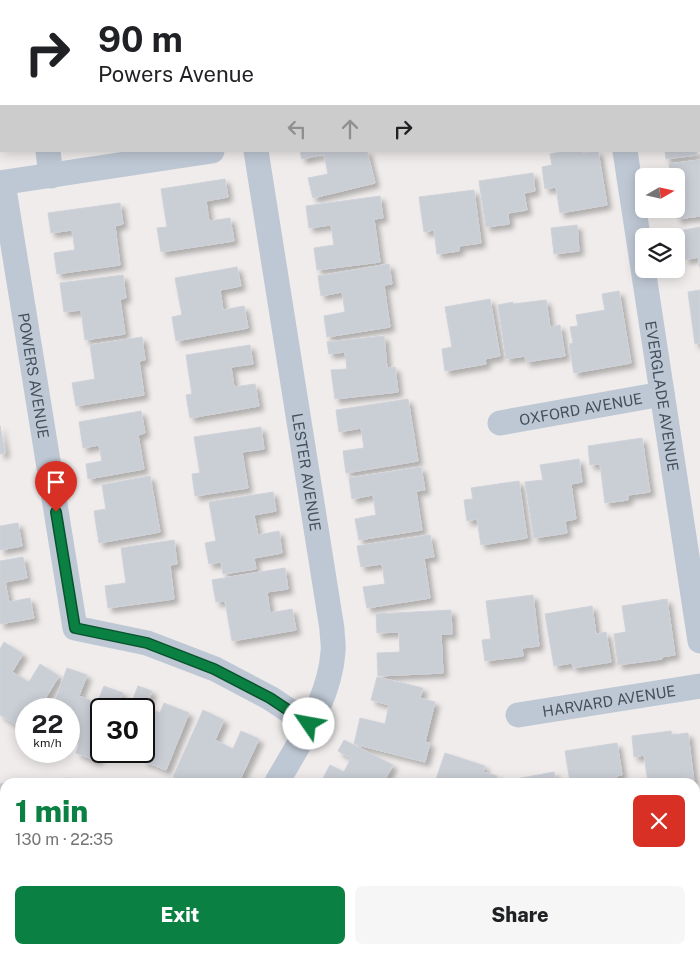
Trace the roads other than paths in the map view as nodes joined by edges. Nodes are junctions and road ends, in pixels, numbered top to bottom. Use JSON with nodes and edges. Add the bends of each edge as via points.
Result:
{"nodes":[{"id":1,"x":49,"y":152,"type":"edge"},
{"id":2,"x":202,"y":152,"type":"edge"},
{"id":3,"x":256,"y":152,"type":"edge"},
{"id":4,"x":625,"y":152,"type":"edge"},
{"id":5,"x":66,"y":166,"type":"edge"},
{"id":6,"x":2,"y":183,"type":"edge"},
{"id":7,"x":662,"y":394,"type":"junction"},
{"id":8,"x":500,"y":423,"type":"dead end"},
{"id":9,"x":700,"y":641,"type":"edge"},
{"id":10,"x":700,"y":686,"type":"edge"},
{"id":11,"x":518,"y":715,"type":"dead end"},
{"id":12,"x":309,"y":724,"type":"junction"},
{"id":13,"x":279,"y":778,"type":"edge"}],
"edges":[{"from":1,"to":5,"type":"street"},
{"from":2,"to":5,"type":"street"},
{"from":3,"to":12,"type":"street","name":"LESTER AVENUE","via":[[332,629],[330,673]]},
{"from":4,"to":7,"type":"street","name":"EVERGLADE AVENUE"},
{"from":5,"to":6,"type":"street"},
{"from":6,"to":12,"type":"street","name":"POWERS AVENUE","via":[[75,628],[147,643],[214,669],[270,698]]},
{"from":7,"to":8,"type":"street","name":"OXFORD AVENUE"},
{"from":7,"to":9,"type":"street","name":"EVERGLADE AVENUE"},
{"from":10,"to":11,"type":"street","name":"HARVARD AVENUE"},
{"from":12,"to":13,"type":"street","name":"LESTER AVENUE"}]}
